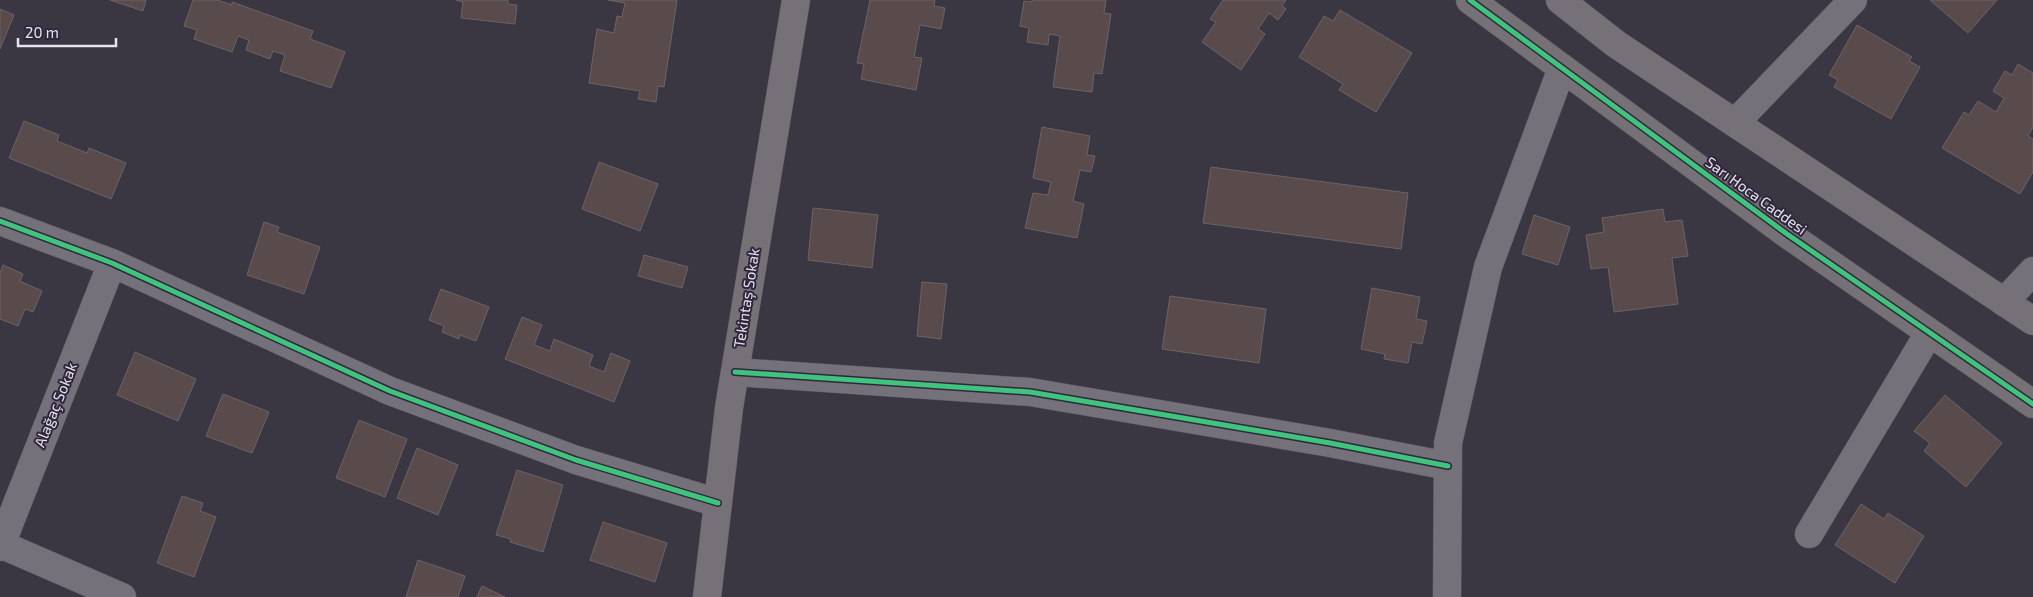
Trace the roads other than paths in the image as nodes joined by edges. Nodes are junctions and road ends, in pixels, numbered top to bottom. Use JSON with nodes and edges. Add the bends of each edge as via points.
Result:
{"nodes":[{"id":1,"x":796,"y":0,"type":"edge"},
{"id":2,"x":1470,"y":0,"type":"edge"},
{"id":3,"x":1560,"y":0,"type":"edge"},
{"id":4,"x":1853,"y":0,"type":"edge"},
{"id":5,"x":1562,"y":68,"type":"junction"},
{"id":6,"x":1735,"y":123,"type":"junction"},
{"id":7,"x":0,"y":221,"type":"edge"},
{"id":8,"x":112,"y":263,"type":"junction"},
{"id":9,"x":2033,"y":271,"type":"edge"},
{"id":10,"x":2004,"y":302,"type":"junction"},
{"id":11,"x":2033,"y":321,"type":"edge"},
{"id":12,"x":1929,"y":333,"type":"junction"},
{"id":13,"x":735,"y":372,"type":"junction"},
{"id":14,"x":2033,"y":404,"type":"edge"},
{"id":15,"x":1448,"y":466,"type":"junction"},
{"id":16,"x":718,"y":503,"type":"junction"},
{"id":17,"x":1809,"y":534,"type":"dead end"},
{"id":18,"x":0,"y":545,"type":"edge"},
{"id":19,"x":122,"y":597,"type":"edge"},
{"id":20,"x":706,"y":597,"type":"edge"},
{"id":21,"x":1447,"y":597,"type":"edge"}],
"edges":[{"from":1,"to":13,"type":"street","name":"Tekintaş Sokak"},
{"from":2,"to":5,"type":"street","name":"Sarı Hoca Caddesi"},
{"from":3,"to":6,"type":"street","via":[[1616,44]]},
{"from":4,"to":6,"type":"street"},
{"from":5,"to":12,"type":"street","name":"Sarı Hoca Caddesi","via":[[1787,234]]},
{"from":5,"to":15,"type":"street","via":[[1488,267],[1448,443]]},
{"from":6,"to":10,"type":"street"},
{"from":7,"to":8,"type":"street"},
{"from":8,"to":16,"type":"street","via":[[390,391],[576,460]]},
{"from":8,"to":18,"type":"street","name":"Alağaç Sokak"},
{"from":9,"to":10,"type":"street"},
{"from":10,"to":11,"type":"street"},
{"from":12,"to":14,"type":"street","name":"Sarı Hoca Caddesi"},
{"from":12,"to":17,"type":"street"},
{"from":13,"to":15,"type":"street","via":[[1030,392]]},
{"from":13,"to":16,"type":"street","name":"Tekintaş Sokak"},
{"from":15,"to":21,"type":"street"},
{"from":16,"to":20,"type":"street","name":"Tekintaş Sokak"},
{"from":18,"to":19,"type":"street"}]}
